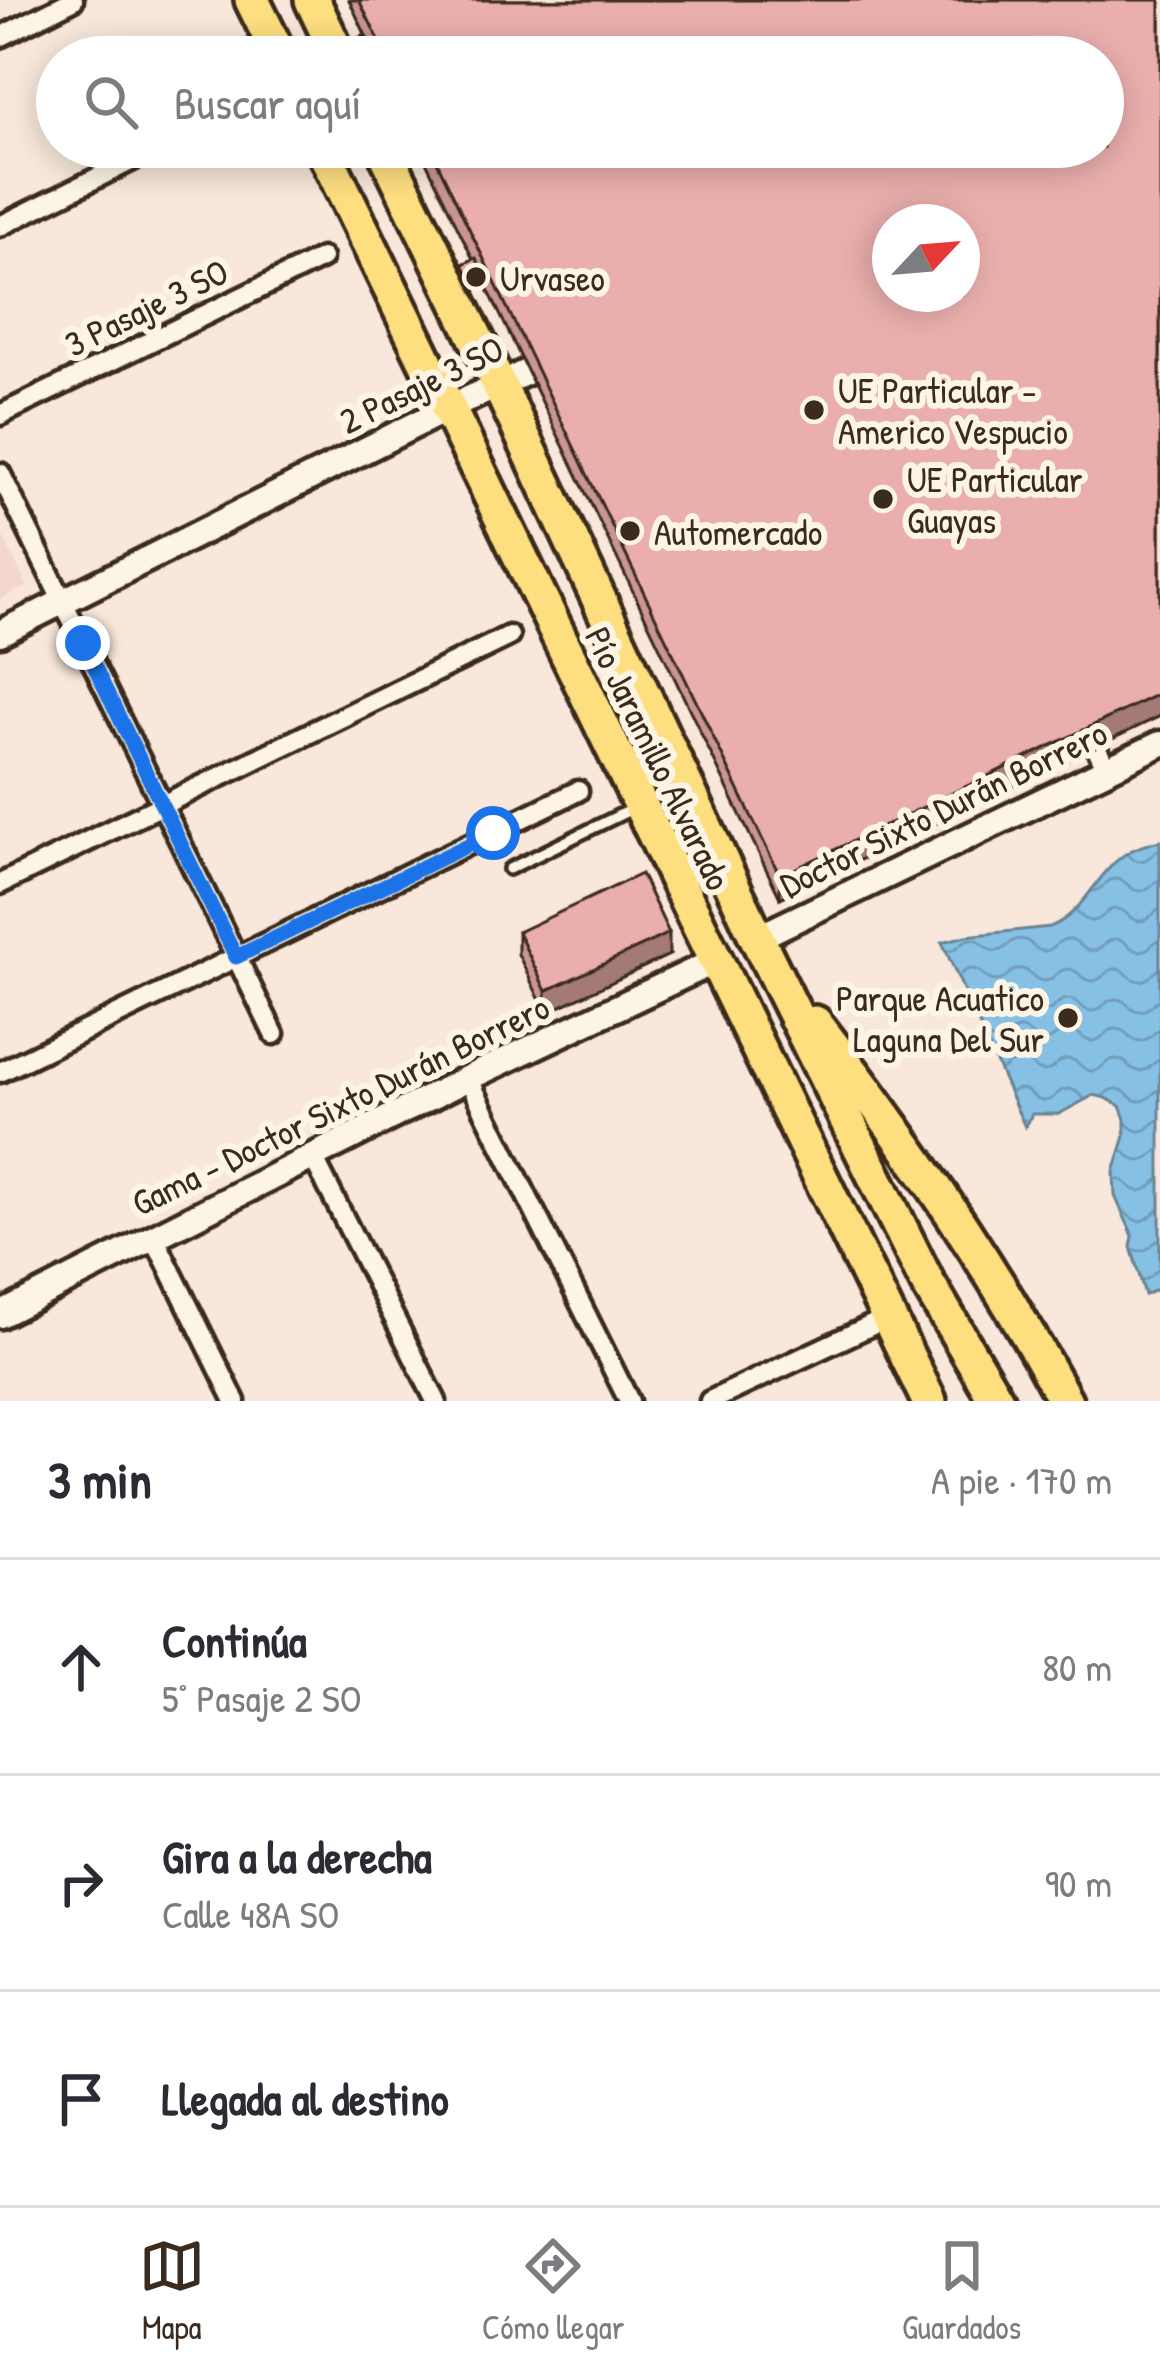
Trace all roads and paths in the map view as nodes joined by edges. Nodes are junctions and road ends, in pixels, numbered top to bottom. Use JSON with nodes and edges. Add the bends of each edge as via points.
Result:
{"nodes":[{"id":1,"x":73,"y":0,"type":"edge"},
{"id":2,"x":252,"y":0,"type":"edge"},
{"id":3,"x":312,"y":0,"type":"edge"},
{"id":4,"x":407,"y":28,"type":"edge"},
{"id":5,"x":270,"y":36,"type":"edge"},
{"id":6,"x":332,"y":36,"type":"edge"},
{"id":7,"x":389,"y":36,"type":"edge"},
{"id":8,"x":0,"y":38,"type":"edge"},
{"id":9,"x":117,"y":168,"type":"edge"},
{"id":10,"x":332,"y":168,"type":"edge"},
{"id":11,"x":393,"y":168,"type":"edge"},
{"id":12,"x":0,"y":226,"type":"edge"},
{"id":13,"x":322,"y":258,"type":"dead end"},
{"id":14,"x":585,"y":345,"type":"edge"},
{"id":15,"x":499,"y":385,"type":"junction"},
{"id":16,"x":448,"y":410,"type":"junction"},
{"id":17,"x":0,"y":415,"type":"edge"},
{"id":18,"x":0,"y":473,"type":"edge"},
{"id":19,"x":63,"y":602,"type":"junction"},
{"id":20,"x":0,"y":633,"type":"edge"},
{"id":21,"x":509,"y":636,"type":"dead end"},
{"id":22,"x":1077,"y":707,"type":"edge"},
{"id":23,"x":1160,"y":744,"type":"edge"},
{"id":24,"x":1107,"y":769,"type":"junction"},
{"id":25,"x":578,"y":791,"type":"dead end"},
{"id":26,"x":161,"y":804,"type":"junction"},
{"id":27,"x":639,"y":806,"type":"junction"},
{"id":28,"x":508,"y":869,"type":"dead end"},
{"id":29,"x":0,"y":884,"type":"edge"},
{"id":30,"x":764,"y":951,"type":"junction"},
{"id":31,"x":236,"y":957,"type":"junction"},
{"id":32,"x":715,"y":961,"type":"junction"},
{"id":33,"x":274,"y":1034,"type":"dead end"},
{"id":34,"x":0,"y":1072,"type":"edge"},
{"id":35,"x":468,"y":1078,"type":"junction"},
{"id":36,"x":313,"y":1156,"type":"junction"},
{"id":37,"x":154,"y":1237,"type":"junction"},
{"id":38,"x":0,"y":1315,"type":"edge"},
{"id":39,"x":889,"y":1317,"type":"junction"},
{"id":40,"x":235,"y":1401,"type":"edge"},
{"id":41,"x":436,"y":1401,"type":"edge"},
{"id":42,"x":629,"y":1401,"type":"edge"},
{"id":43,"x":710,"y":1401,"type":"edge"},
{"id":44,"x":929,"y":1401,"type":"edge"},
{"id":45,"x":997,"y":1401,"type":"edge"},
{"id":46,"x":1065,"y":1401,"type":"edge"}],
"edges":[{"from":1,"to":8,"type":"street"},
{"from":2,"to":5,"type":"highway"},
{"from":3,"to":6,"type":"highway"},
{"from":4,"to":7,"type":"street"},
{"from":9,"to":12,"type":"street"},
{"from":10,"to":16,"type":"highway","name":"Pío Jaramillo Alvarado"},
{"from":11,"to":15,"type":"highway","name":"Pío Jaramillo Alvarado"},
{"from":13,"to":17,"type":"street","name":"3 Pasaje 3 SO"},
{"from":14,"to":15,"type":"street","name":"2 Pasaje 3 SO"},
{"from":15,"to":16,"type":"street","name":"2 Pasaje 3 SO"},
{"from":15,"to":30,"type":"highway","name":"Pío Jaramillo Alvarado"},
{"from":16,"to":19,"type":"street","name":"2 Pasaje 3 SO"},
{"from":16,"to":27,"type":"highway","name":"Pío Jaramillo Alvarado"},
{"from":18,"to":19,"type":"street"},
{"from":19,"to":20,"type":"street","name":"2 Pasaje 3 SO"},
{"from":19,"to":26,"type":"street"},
{"from":21,"to":26,"type":"street"},
{"from":22,"to":24,"type":"street"},
{"from":23,"to":24,"type":"street","name":"Doctor Sixto Durán Borrero"},
{"from":24,"to":30,"type":"street","name":"Doctor Sixto Durán Borrero"},
{"from":25,"to":31,"type":"street"},
{"from":26,"to":29,"type":"street"},
{"from":26,"to":31,"type":"street"},
{"from":27,"to":28,"type":"lane"},
{"from":27,"to":32,"type":"highway","name":"Pío Jaramillo Alvarado"},
{"from":30,"to":45,"type":"highway","name":"Pío Jaramillo Alvarado","via":[[927,1282]]},
{"from":30,"to":46,"type":"highway","via":[[936,1189]]},
{"from":31,"to":33,"type":"street"},
{"from":31,"to":34,"type":"street"},
{"from":32,"to":35,"type":"street","name":"Gama - Doctor Sixto Durán Borrero"},
{"from":32,"to":39,"type":"highway","name":"Pío Jaramillo Alvarado"},
{"from":35,"to":36,"type":"street","name":"Gama - Doctor Sixto Durán Borrero"},
{"from":35,"to":42,"type":"street"},
{"from":36,"to":37,"type":"street","name":"Gama - Doctor Sixto Durán Borrero"},
{"from":36,"to":41,"type":"street"},
{"from":37,"to":38,"type":"street","name":"Gama - Doctor Sixto Durán Borrero"},
{"from":37,"to":40,"type":"street"},
{"from":39,"to":43,"type":"street"},
{"from":39,"to":44,"type":"highway","name":"Pío Jaramillo Alvarado"}]}
